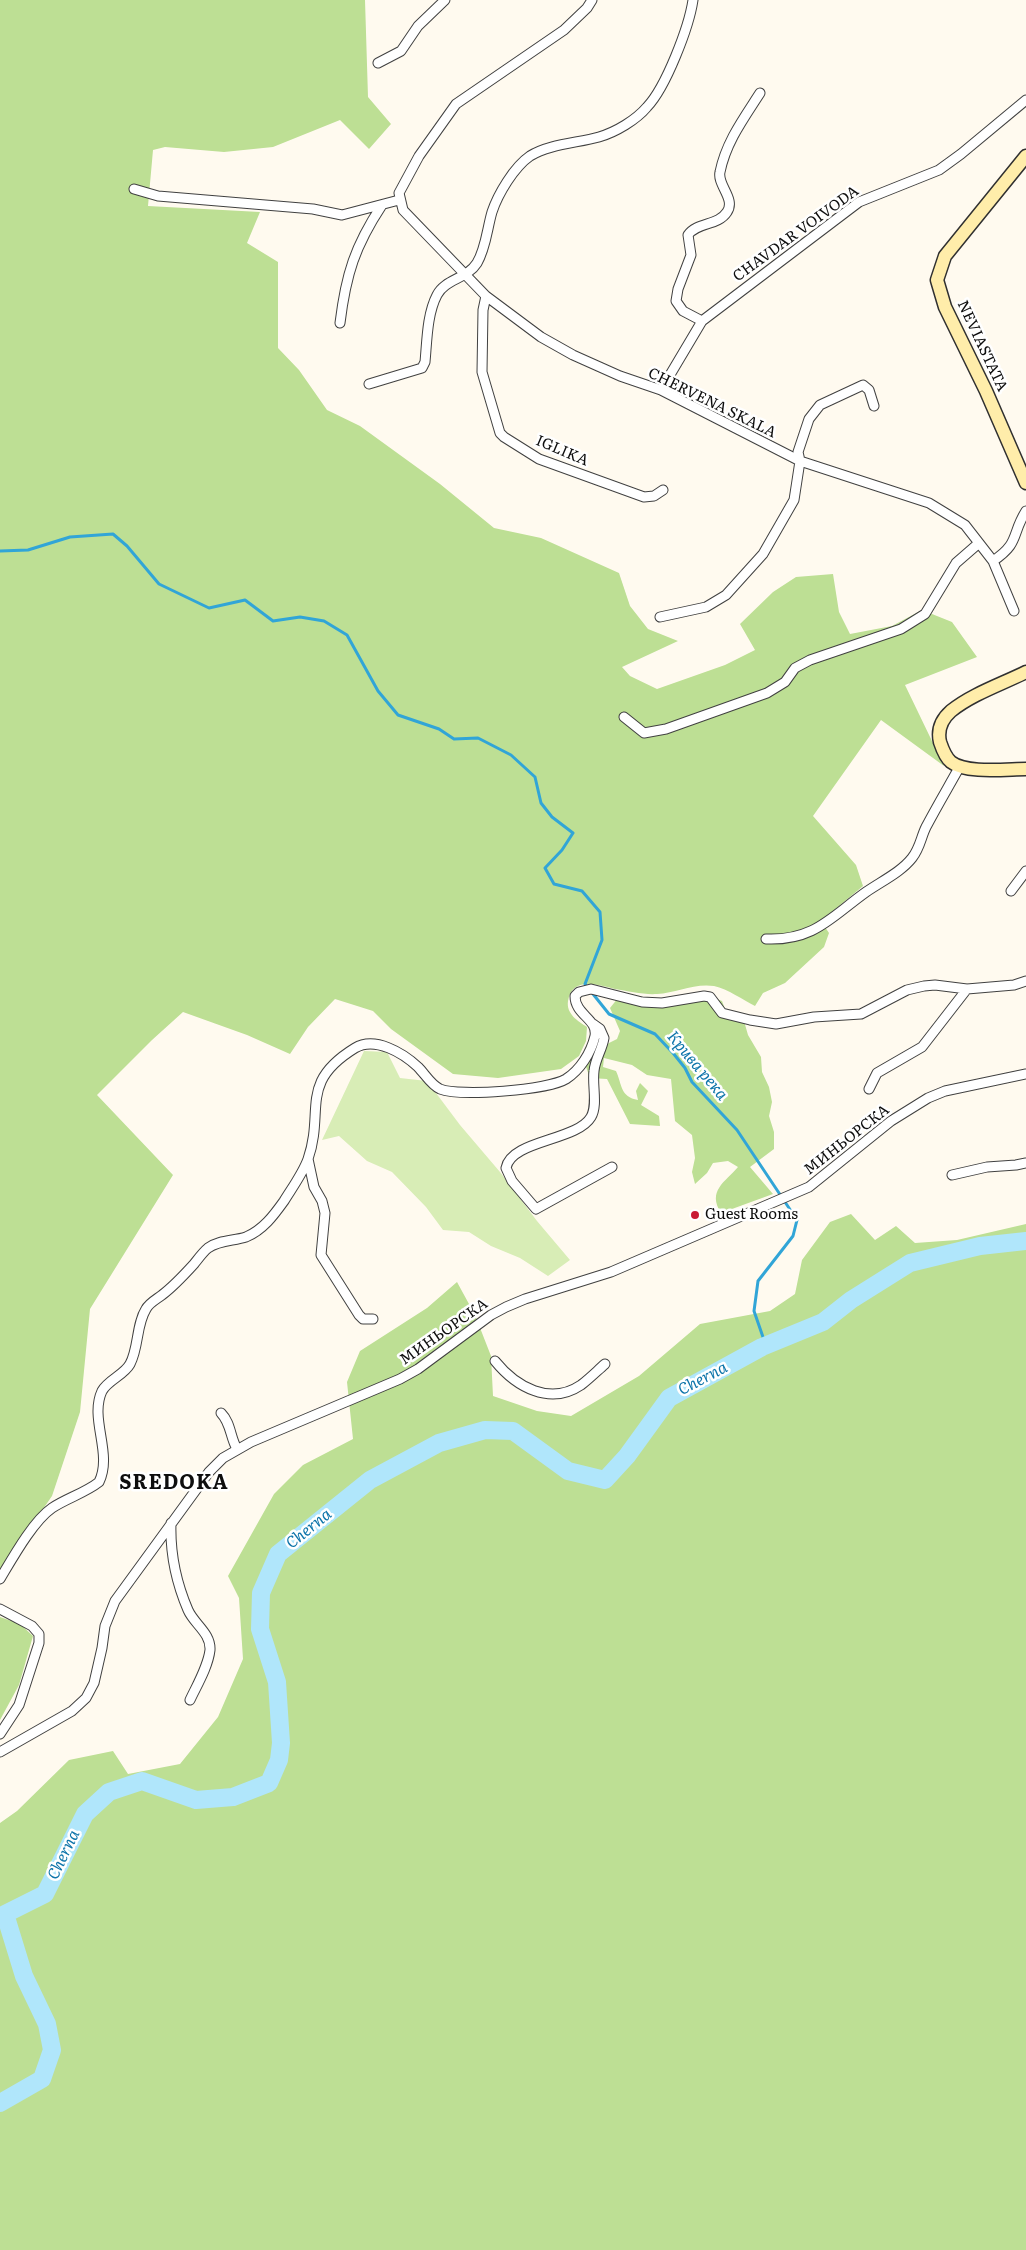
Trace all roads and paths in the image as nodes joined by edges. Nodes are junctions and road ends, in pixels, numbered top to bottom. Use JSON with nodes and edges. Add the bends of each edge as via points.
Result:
{"nodes":[{"id":1,"x":445,"y":0,"type":"edge"},
{"id":2,"x":592,"y":0,"type":"edge"},
{"id":3,"x":693,"y":0,"type":"edge"},
{"id":4,"x":378,"y":63,"type":"dead end"},
{"id":5,"x":760,"y":93,"type":"dead end"},
{"id":6,"x":1026,"y":100,"type":"edge"},
{"id":7,"x":1026,"y":156,"type":"edge"},
{"id":8,"x":134,"y":189,"type":"dead end"},
{"id":9,"x":399,"y":200,"type":"junction"},
{"id":10,"x":382,"y":205,"type":"junction"},
{"id":11,"x":466,"y":275,"type":"junction"},
{"id":12,"x":486,"y":296,"type":"junction"},
{"id":13,"x":702,"y":321,"type":"junction"},
{"id":14,"x":340,"y":323,"type":"dead end"},
{"id":15,"x":370,"y":384,"type":"dead end"},
{"id":16,"x":661,"y":390,"type":"junction"},
{"id":17,"x":874,"y":406,"type":"dead end"},
{"id":18,"x":800,"y":461,"type":"junction"},
{"id":19,"x":1026,"y":483,"type":"edge"},
{"id":20,"x":663,"y":490,"type":"dead end"},
{"id":21,"x":1026,"y":512,"type":"edge"},
{"id":22,"x":979,"y":543,"type":"junction"},
{"id":23,"x":993,"y":561,"type":"junction"},
{"id":24,"x":1014,"y":611,"type":"dead end"},
{"id":25,"x":660,"y":617,"type":"dead end"},
{"id":26,"x":1026,"y":672,"type":"edge"},
{"id":27,"x":624,"y":717,"type":"dead end"},
{"id":28,"x":960,"y":766,"type":"junction"},
{"id":29,"x":1026,"y":769,"type":"edge"},
{"id":30,"x":1026,"y":871,"type":"edge"},
{"id":31,"x":1011,"y":891,"type":"dead end"},
{"id":32,"x":766,"y":939,"type":"dead end"},
{"id":33,"x":1026,"y":981,"type":"edge"},
{"id":34,"x":967,"y":989,"type":"junction"},
{"id":35,"x":592,"y":1023,"type":"junction"},
{"id":36,"x":1026,"y":1074,"type":"edge"},
{"id":37,"x":869,"y":1088,"type":"dead end"},
{"id":38,"x":308,"y":1158,"type":"junction"},
{"id":39,"x":1026,"y":1162,"type":"edge"},
{"id":40,"x":612,"y":1167,"type":"dead end"},
{"id":41,"x":952,"y":1175,"type":"dead end"},
{"id":42,"x":373,"y":1319,"type":"dead end"},
{"id":43,"x":495,"y":1361,"type":"dead end"},
{"id":44,"x":605,"y":1364,"type":"dead end"},
{"id":45,"x":221,"y":1413,"type":"dead end"},
{"id":46,"x":237,"y":1449,"type":"junction"},
{"id":47,"x":171,"y":1523,"type":"junction"},
{"id":48,"x":0,"y":1579,"type":"edge"},
{"id":49,"x":0,"y":1609,"type":"edge"},
{"id":50,"x":190,"y":1700,"type":"dead end"},
{"id":51,"x":0,"y":1734,"type":"edge"},
{"id":52,"x":0,"y":1752,"type":"edge"}],
"edges":[{"from":1,"to":4,"type":"street","via":[[418,26],[401,51]]},
{"from":2,"to":9,"type":"street","via":[[564,30],[456,104],[419,156],[399,193]]},
{"from":3,"to":11,"type":"street","via":[[679,46],[648,107],[621,127],[601,136],[529,157],[502,192],[492,211],[480,258]]},
{"from":5,"to":13,"type":"street","via":[[729,142],[719,174],[730,202],[727,212],[717,220],[693,228],[688,235],[691,255],[676,301],[683,311]]},
{"from":6,"to":13,"type":"street","name":"CHAVDAR VOIVODA","via":[[939,170],[859,202]]},
{"from":7,"to":19,"type":"street","name":"NEVIASTATA","via":[[945,256],[937,280],[945,307]]},
{"from":8,"to":10,"type":"street","via":[[158,196],[314,209],[342,215]]},
{"from":9,"to":10,"type":"street"},
{"from":9,"to":11,"type":"street","name":"CHERVENA SKALA","via":[[404,210]]},
{"from":10,"to":14,"type":"street","via":[[359,243],[344,292]]},
{"from":11,"to":12,"type":"street","name":"CHERVENA SKALA"},
{"from":11,"to":15,"type":"street","via":[[443,286],[437,295],[422,368]]},
{"from":12,"to":16,"type":"street","name":"CHERVENA SKALA","via":[[541,337],[573,356]]},
{"from":12,"to":20,"type":"street","name":"IGLIKA","via":[[482,372],[496,423],[504,437],[539,459],[644,497],[654,496]]},
{"from":13,"to":16,"type":"street","name":"CHAVDAR VOIVODA"},
{"from":16,"to":18,"type":"street","name":"CHERVENA SKALA"},
{"from":17,"to":18,"type":"street","via":[[869,390],[863,385],[820,405],[808,419],[798,452]]},
{"from":18,"to":22,"type":"street","name":"CHERVENA SKALA","via":[[929,502],[965,525]]},
{"from":18,"to":25,"type":"street","via":[[794,500],[763,554],[726,594],[706,606]]},
{"from":21,"to":23,"type":"street","via":[[1013,544]]},
{"from":22,"to":23,"type":"street","name":"CHERVENA SKALA"},
{"from":22,"to":27,"type":"street","via":[[956,563],[925,614],[902,629],[810,660],[795,668],[785,682],[767,693],[666,729],[644,733]]},
{"from":23,"to":24,"type":"street","name":"CHERVENA SKALA"},
{"from":26,"to":28,"type":"street","via":[[972,698],[951,712],[941,724],[938,734],[945,754]]},
{"from":28,"to":29,"type":"street","via":[[984,770]]},
{"from":28,"to":32,"type":"street","via":[[925,829],[920,846],[903,867],[822,926],[782,940]]},
{"from":30,"to":31,"type":"street"},
{"from":33,"to":34,"type":"street"},
{"from":34,"to":35,"type":"street","via":[[924,986],[907,990],[861,1014],[814,1016],[776,1024],[722,1013],[710,997],[642,1002],[584,990],[575,996],[575,1002]]},
{"from":34,"to":37,"type":"street","via":[[922,1048],[878,1073]]},
{"from":35,"to":38,"type":"street","via":[[595,1035],[590,1050],[564,1081],[510,1090],[470,1092],[440,1088],[402,1054],[364,1044],[354,1048],[322,1079],[316,1094]]},
{"from":35,"to":40,"type":"street","via":[[604,1038],[593,1072],[590,1118],[580,1127],[516,1155],[506,1168],[512,1181],[536,1209]]},
{"from":36,"to":46,"type":"street","name":"МИНЬОРСКА","via":[[945,1091],[928,1098],[892,1121],[822,1179],[793,1195],[611,1272],[506,1307],[400,1379]]},
{"from":38,"to":42,"type":"street","via":[[314,1187],[325,1213],[321,1255],[358,1315],[363,1319]]},
{"from":38,"to":48,"type":"street","via":[[284,1200],[260,1230],[208,1248],[166,1293],[145,1309],[129,1366],[103,1390],[101,1397],[100,1430],[105,1465],[100,1482],[51,1508],[16,1552]]},
{"from":39,"to":41,"type":"street"},
{"from":43,"to":44,"type":"street","via":[[509,1376],[546,1395],[581,1385]]},
{"from":45,"to":46,"type":"street","via":[[226,1418]]},
{"from":46,"to":47,"type":"street","name":"МИНЬОРСКА","via":[[209,1472]]},
{"from":47,"to":50,"type":"street","via":[[170,1549],[180,1587],[189,1611],[209,1641],[210,1650]]},
{"from":47,"to":52,"type":"street","name":"МИНЬОРСКА","via":[[115,1601],[105,1626],[94,1683],[86,1698],[72,1711]]},
{"from":49,"to":51,"type":"street","via":[[32,1626],[39,1634],[39,1643],[18,1705]]}]}
